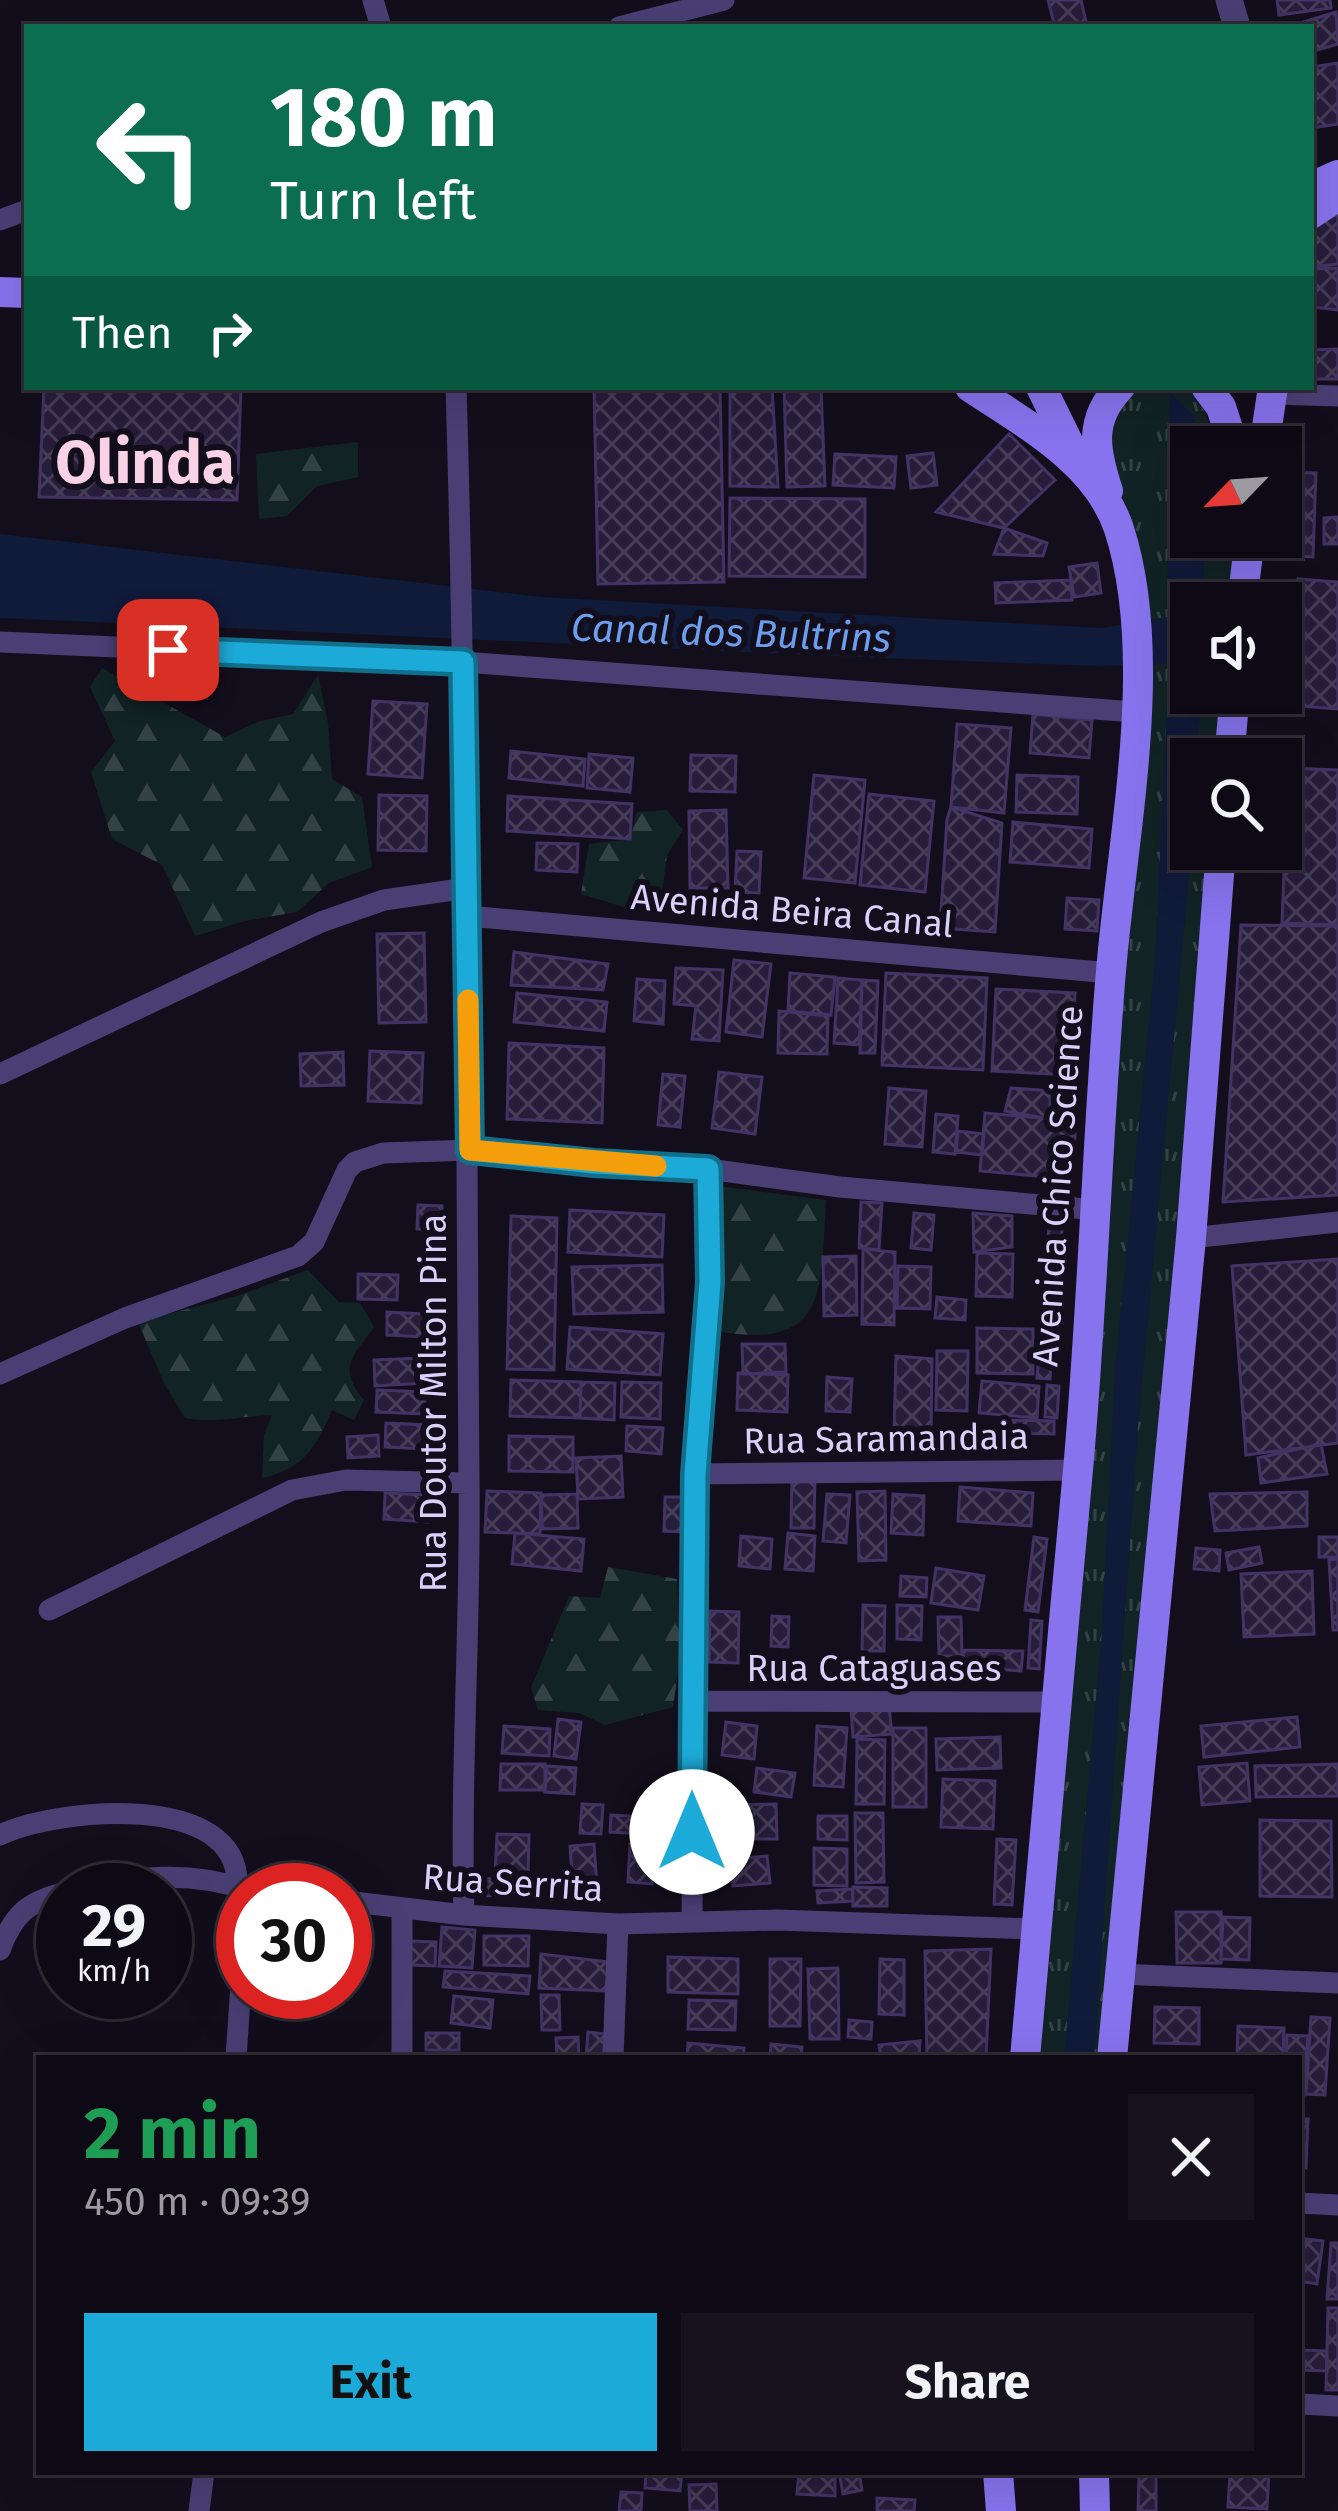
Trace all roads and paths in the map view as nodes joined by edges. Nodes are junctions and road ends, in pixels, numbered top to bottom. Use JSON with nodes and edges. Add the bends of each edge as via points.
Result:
{"nodes":[{"id":1,"x":724,"y":0,"type":"edge"},
{"id":2,"x":632,"y":24,"type":"edge"},
{"id":3,"x":456,"y":390,"type":"edge"},
{"id":4,"x":974,"y":390,"type":"edge"},
{"id":5,"x":1042,"y":390,"type":"edge"},
{"id":6,"x":1117,"y":390,"type":"edge"},
{"id":7,"x":1208,"y":390,"type":"edge"},
{"id":8,"x":1272,"y":390,"type":"edge"},
{"id":9,"x":1338,"y":396,"type":"edge"},
{"id":10,"x":1227,"y":426,"type":"edge"},
{"id":11,"x":1267,"y":426,"type":"edge"},
{"id":12,"x":1079,"y":465,"type":"junction"},
{"id":13,"x":1118,"y":524,"type":"junction"},
{"id":14,"x":0,"y":642,"type":"edge"},
{"id":15,"x":463,"y":656,"type":"junction"},
{"id":16,"x":1135,"y":712,"type":"junction"},
{"id":17,"x":1219,"y":870,"type":"edge"},
{"id":18,"x":467,"y":888,"type":"junction"},
{"id":19,"x":467,"y":916,"type":"junction"},
{"id":20,"x":1111,"y":973,"type":"junction"},
{"id":21,"x":0,"y":1074,"type":"edge"},
{"id":22,"x":470,"y":1150,"type":"junction"},
{"id":23,"x":708,"y":1169,"type":"junction"},
{"id":24,"x":1098,"y":1210,"type":"junction"},
{"id":25,"x":1338,"y":1222,"type":"edge"},
{"id":26,"x":1191,"y":1238,"type":"junction"},
{"id":27,"x":0,"y":1374,"type":"edge"},
{"id":28,"x":1078,"y":1470,"type":"junction"},
{"id":29,"x":695,"y":1474,"type":"junction"},
{"id":30,"x":469,"y":1483,"type":"junction"},
{"id":31,"x":49,"y":1610,"type":"dead end"},
{"id":32,"x":694,"y":1701,"type":"junction"},
{"id":33,"x":1054,"y":1702,"type":"junction"},
{"id":34,"x":0,"y":1835,"type":"edge"},
{"id":35,"x":235,"y":1863,"type":"edge"},
{"id":36,"x":36,"y":1902,"type":"edge"},
{"id":37,"x":372,"y":1904,"type":"edge"},
{"id":38,"x":402,"y":1908,"type":"junction"},
{"id":39,"x":464,"y":1915,"type":"junction"},
{"id":40,"x":692,"y":1920,"type":"junction"},
{"id":41,"x":618,"y":1924,"type":"junction"},
{"id":42,"x":1035,"y":1929,"type":"junction"},
{"id":43,"x":0,"y":1950,"type":"edge"},
{"id":44,"x":1118,"y":1974,"type":"junction"},
{"id":45,"x":1338,"y":1983,"type":"edge"},
{"id":46,"x":239,"y":2019,"type":"edge"},
{"id":47,"x":236,"y":2055,"type":"edge"},
{"id":48,"x":402,"y":2055,"type":"edge"},
{"id":49,"x":613,"y":2055,"type":"edge"},
{"id":50,"x":1025,"y":2055,"type":"edge"},
{"id":51,"x":1112,"y":2055,"type":"edge"},
{"id":52,"x":1302,"y":2203,"type":"edge"},
{"id":53,"x":1338,"y":2205,"type":"edge"},
{"id":54,"x":1302,"y":2404,"type":"edge"},
{"id":55,"x":1338,"y":2406,"type":"edge"},
{"id":56,"x":204,"y":2475,"type":"edge"},
{"id":57,"x":998,"y":2475,"type":"edge"},
{"id":58,"x":1094,"y":2475,"type":"edge"},
{"id":59,"x":200,"y":2511,"type":"edge"},
{"id":60,"x":1001,"y":2511,"type":"edge"},
{"id":61,"x":1095,"y":2511,"type":"edge"}],
"edges":[{"from":1,"to":2,"type":"street"},
{"from":3,"to":15,"type":"street","name":"Rua Doutor Milton Pina"},
{"from":4,"to":12,"type":"main road","name":"Avenida Chico Science"},
{"from":5,"to":12,"type":"main road"},
{"from":6,"to":13,"type":"main road","via":[[1094,436]]},
{"from":7,"to":10,"type":"main road"},
{"from":8,"to":9,"type":"street"},
{"from":8,"to":11,"type":"main road"},
{"from":12,"to":13,"type":"main road","name":"Avenida Chico Science"},
{"from":13,"to":16,"type":"main road","name":"Avenida Chico Science","via":[[1134,621]]},
{"from":14,"to":15,"type":"street"},
{"from":15,"to":16,"type":"street"},
{"from":15,"to":18,"type":"street","name":"Rua Doutor Milton Pina"},
{"from":16,"to":20,"type":"main road","name":"Avenida Chico Science"},
{"from":17,"to":26,"type":"main road"},
{"from":18,"to":19,"type":"street","name":"Rua Doutor Milton Pina"},
{"from":18,"to":21,"type":"street","via":[[384,900],[321,922]]},
{"from":19,"to":20,"type":"street","name":"Avenida Beira Canal"},
{"from":19,"to":22,"type":"street","name":"Rua Doutor Milton Pina"},
{"from":20,"to":24,"type":"main road","name":"Avenida Chico Science"},
{"from":22,"to":23,"type":"street"},
{"from":22,"to":27,"type":"street","via":[[383,1153],[355,1162],[314,1242],[298,1256],[125,1318]]},
{"from":22,"to":30,"type":"street","name":"Rua Doutor Milton Pina"},
{"from":23,"to":24,"type":"street"},
{"from":23,"to":29,"type":"street","via":[[710,1282]]},
{"from":24,"to":28,"type":"main road","name":"Avenida Chico Science"},
{"from":25,"to":26,"type":"street"},
{"from":26,"to":44,"type":"main road"},
{"from":28,"to":29,"type":"street","name":"Rua Saramandaia"},
{"from":28,"to":33,"type":"main road","name":"Avenida Chico Science"},
{"from":29,"to":32,"type":"street"},
{"from":30,"to":31,"type":"street","via":[[346,1480],[292,1490]]},
{"from":30,"to":39,"type":"street","name":"Rua Doutor Milton Pina"},
{"from":32,"to":33,"type":"street","name":"Rua Cataguases"},
{"from":32,"to":40,"type":"street"},
{"from":33,"to":42,"type":"main road","name":"Avenida Chico Science"},
{"from":34,"to":35,"type":"street","via":[[58,1816],[152,1816],[201,1828]]},
{"from":36,"to":43,"type":"street","via":[[12,1923]]},
{"from":37,"to":38,"type":"street","name":"Rua Serrita"},
{"from":38,"to":39,"type":"street","name":"Rua Serrita"},
{"from":38,"to":48,"type":"street"},
{"from":39,"to":41,"type":"street","name":"Rua Serrita"},
{"from":40,"to":41,"type":"street","name":"Rua Serrita"},
{"from":40,"to":42,"type":"street","name":"Rua Serrita"},
{"from":41,"to":49,"type":"street"},
{"from":42,"to":50,"type":"main road","name":"Avenida Chico Science"},
{"from":44,"to":45,"type":"street"},
{"from":44,"to":51,"type":"main road"},
{"from":46,"to":47,"type":"street"},
{"from":52,"to":53,"type":"street"},
{"from":54,"to":55,"type":"street"},
{"from":56,"to":59,"type":"street"},
{"from":57,"to":60,"type":"main road"},
{"from":58,"to":61,"type":"main road"}]}
